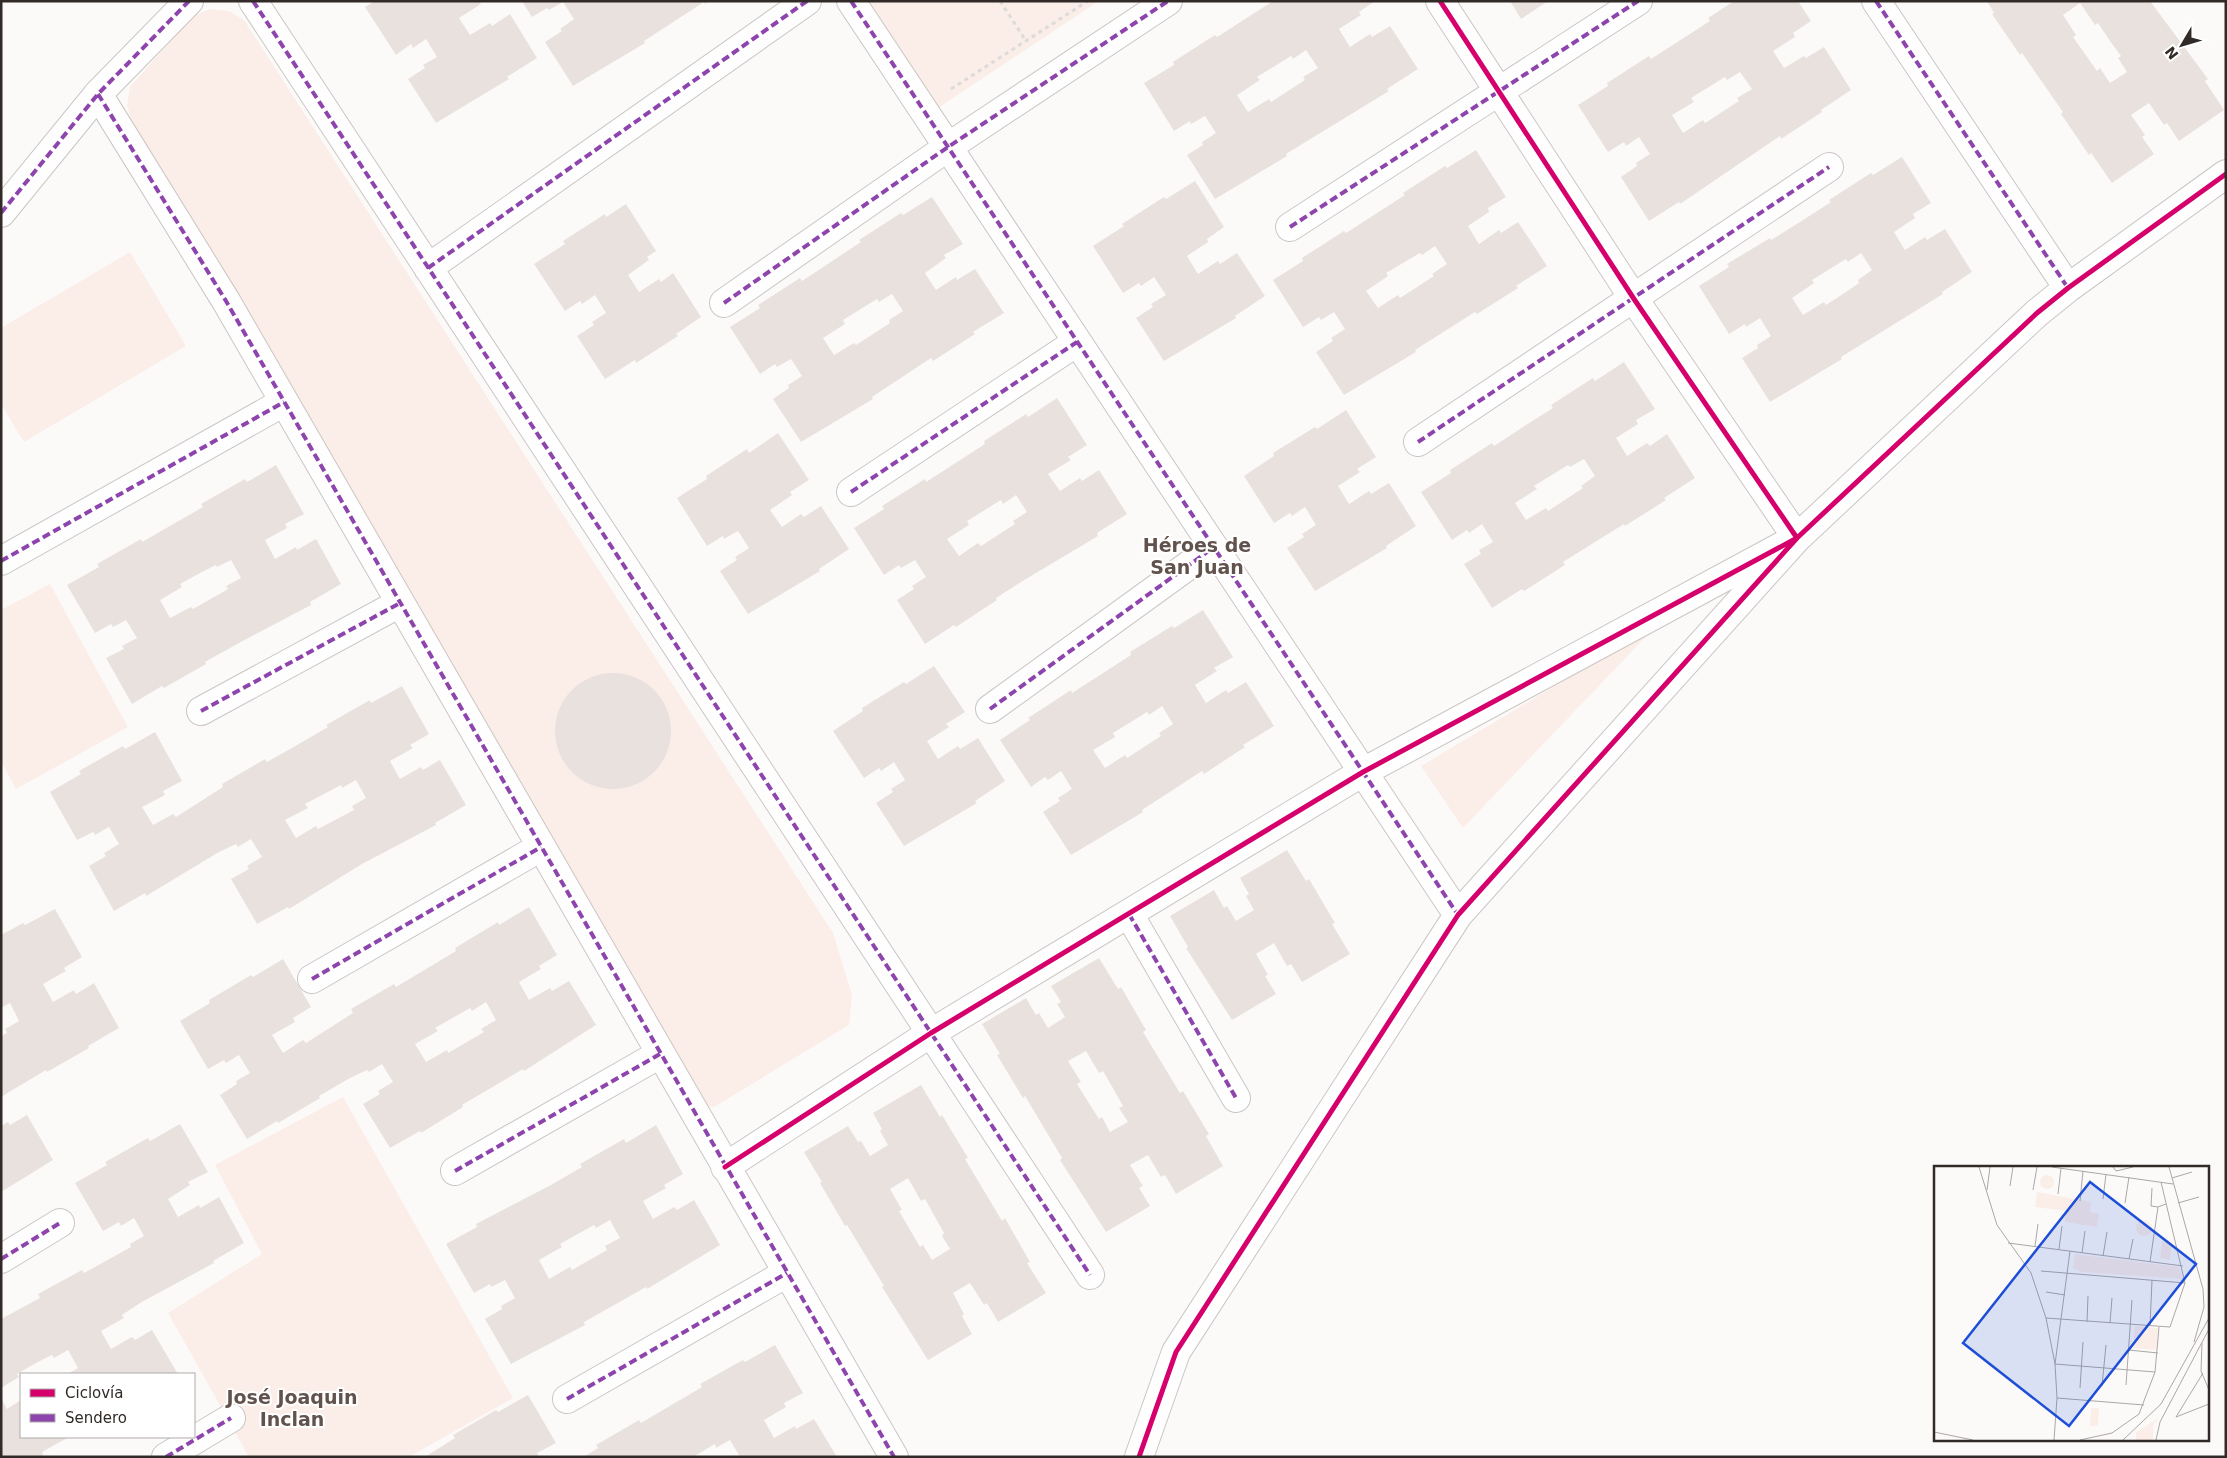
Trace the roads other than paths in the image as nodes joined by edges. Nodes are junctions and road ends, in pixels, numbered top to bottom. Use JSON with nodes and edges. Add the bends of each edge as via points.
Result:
{"nodes":[{"id":1,"x":189,"y":1,"type":"edge"},
{"id":2,"x":253,"y":1,"type":"edge"},
{"id":3,"x":807,"y":1,"type":"edge"},
{"id":4,"x":851,"y":1,"type":"edge"},
{"id":5,"x":1168,"y":1,"type":"edge"},
{"id":6,"x":1440,"y":1,"type":"edge"},
{"id":7,"x":1638,"y":1,"type":"edge"},
{"id":8,"x":1876,"y":1,"type":"edge"},
{"id":9,"x":1499,"y":90,"type":"junction"},
{"id":10,"x":98,"y":94,"type":"junction"},
{"id":11,"x":948,"y":147,"type":"junction"},
{"id":12,"x":1829,"y":167,"type":"dead end"},
{"id":13,"x":2226,"y":174,"type":"edge"},
{"id":14,"x":1,"y":212,"type":"edge"},
{"id":15,"x":1290,"y":226,"type":"dead end"},
{"id":16,"x":428,"y":268,"type":"junction"},
{"id":17,"x":2068,"y":288,"type":"junction"},
{"id":18,"x":1634,"y":299,"type":"junction"},
{"id":19,"x":724,"y":303,"type":"dead end"},
{"id":20,"x":1077,"y":342,"type":"junction"},
{"id":21,"x":284,"y":402,"type":"junction"},
{"id":22,"x":1418,"y":442,"type":"dead end"},
{"id":23,"x":851,"y":492,"type":"dead end"},
{"id":24,"x":1797,"y":538,"type":"junction"},
{"id":25,"x":1214,"y":547,"type":"junction"},
{"id":26,"x":1,"y":562,"type":"edge"},
{"id":27,"x":400,"y":603,"type":"junction"},
{"id":28,"x":990,"y":709,"type":"dead end"},
{"id":29,"x":201,"y":711,"type":"dead end"},
{"id":30,"x":1363,"y":772,"type":"junction"},
{"id":31,"x":541,"y":847,"type":"junction"},
{"id":32,"x":1129,"y":914,"type":"junction"},
{"id":33,"x":1458,"y":915,"type":"junction"},
{"id":34,"x":312,"y":979,"type":"dead end"},
{"id":35,"x":932,"y":1033,"type":"junction"},
{"id":36,"x":660,"y":1054,"type":"junction"},
{"id":37,"x":1236,"y":1098,"type":"dead end"},
{"id":38,"x":725,"y":1167,"type":"junction"},
{"id":39,"x":455,"y":1171,"type":"dead end"},
{"id":40,"x":60,"y":1223,"type":"dead end"},
{"id":41,"x":1,"y":1259,"type":"edge"},
{"id":42,"x":787,"y":1273,"type":"junction"},
{"id":43,"x":1090,"y":1275,"type":"dead end"},
{"id":44,"x":567,"y":1399,"type":"dead end"},
{"id":45,"x":231,"y":1418,"type":"dead end"},
{"id":46,"x":166,"y":1457,"type":"edge"},
{"id":47,"x":894,"y":1457,"type":"edge"},
{"id":48,"x":1139,"y":1457,"type":"edge"}],
"edges":[{"from":1,"to":10,"type":"street"},
{"from":2,"to":16,"type":"street"},
{"from":3,"to":16,"type":"street"},
{"from":4,"to":11,"type":"street"},
{"from":5,"to":11,"type":"street"},
{"from":6,"to":9,"type":"street"},
{"from":7,"to":9,"type":"street"},
{"from":8,"to":17,"type":"street"},
{"from":9,"to":15,"type":"street"},
{"from":9,"to":18,"type":"street"},
{"from":10,"to":14,"type":"street"},
{"from":10,"to":21,"type":"street","via":[[226,301]]},
{"from":11,"to":19,"type":"street"},
{"from":11,"to":20,"type":"street"},
{"from":12,"to":18,"type":"street"},
{"from":13,"to":17,"type":"street"},
{"from":16,"to":35,"type":"street"},
{"from":17,"to":24,"type":"street","via":[[2037,313]]},
{"from":18,"to":22,"type":"street"},
{"from":18,"to":24,"type":"street"},
{"from":20,"to":23,"type":"street"},
{"from":20,"to":25,"type":"street"},
{"from":21,"to":26,"type":"street"},
{"from":21,"to":27,"type":"street"},
{"from":24,"to":30,"type":"street"},
{"from":24,"to":33,"type":"street"},
{"from":25,"to":28,"type":"street"},
{"from":25,"to":30,"type":"street"},
{"from":27,"to":29,"type":"street"},
{"from":27,"to":31,"type":"street"},
{"from":30,"to":32,"type":"street"},
{"from":30,"to":33,"type":"street"},
{"from":31,"to":34,"type":"street"},
{"from":31,"to":36,"type":"street"},
{"from":32,"to":35,"type":"street"},
{"from":32,"to":37,"type":"street"},
{"from":33,"to":48,"type":"street","via":[[1176,1352]]},
{"from":35,"to":38,"type":"street"},
{"from":35,"to":43,"type":"street"},
{"from":36,"to":38,"type":"street"},
{"from":36,"to":39,"type":"street"},
{"from":38,"to":42,"type":"street"},
{"from":40,"to":41,"type":"street"},
{"from":42,"to":44,"type":"street"},
{"from":42,"to":47,"type":"street"},
{"from":45,"to":46,"type":"street"}]}
